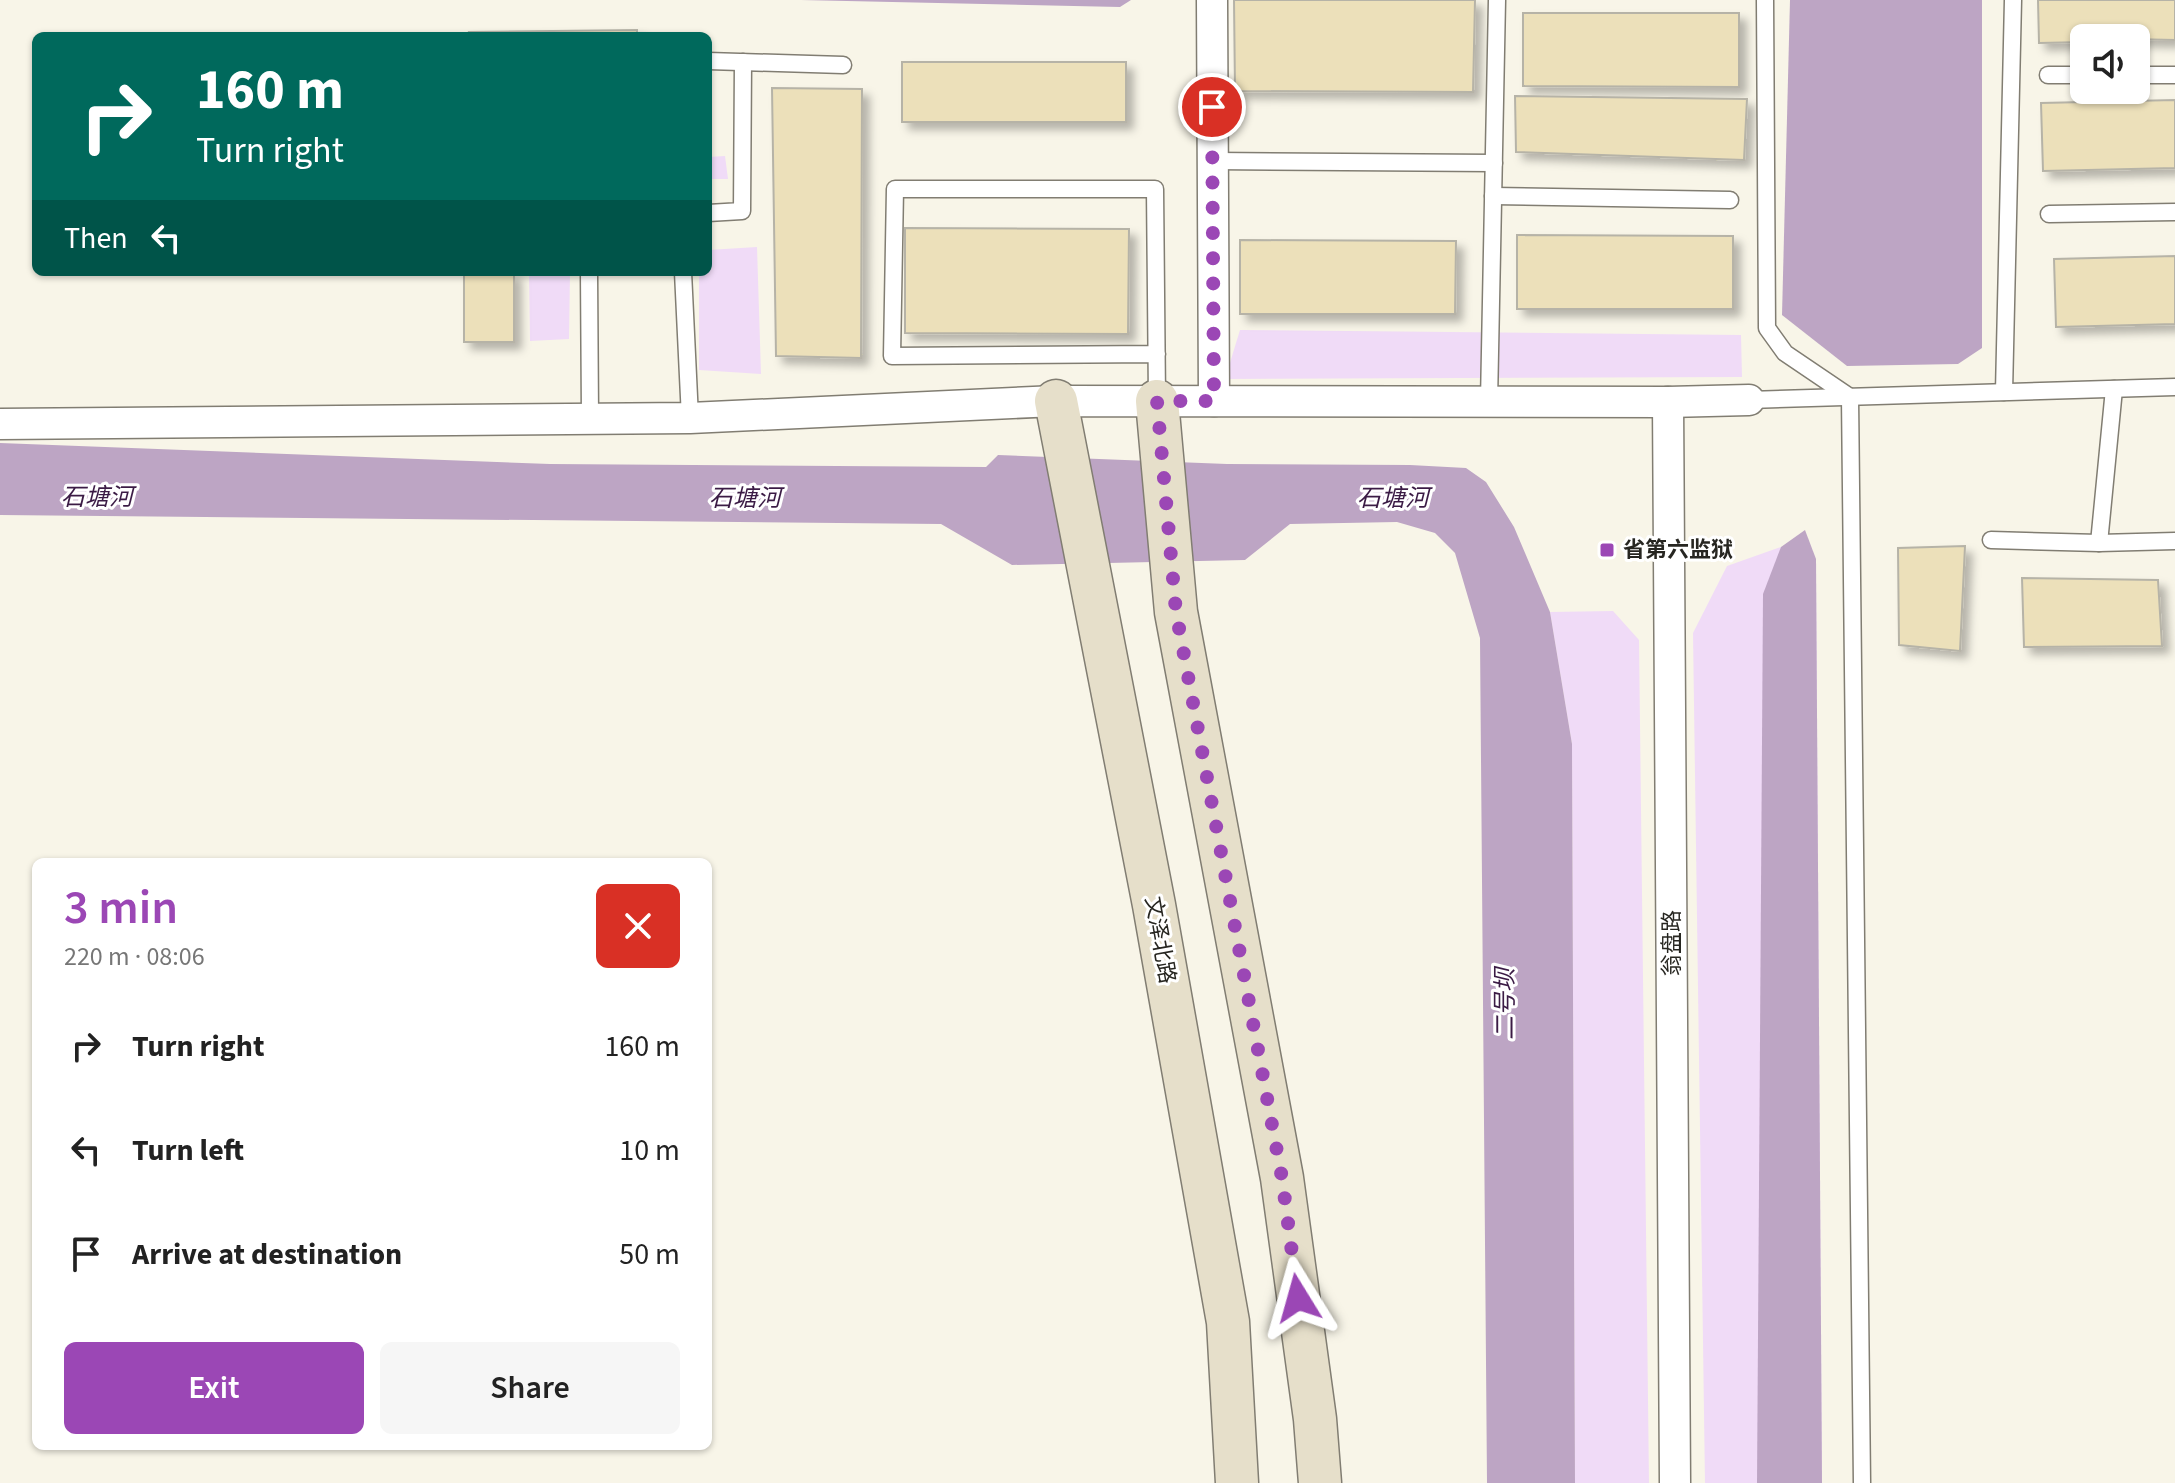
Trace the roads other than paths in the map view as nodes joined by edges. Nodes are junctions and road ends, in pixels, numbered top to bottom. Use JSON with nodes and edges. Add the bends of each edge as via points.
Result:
{"nodes":[{"id":1,"x":1212,"y":0,"type":"edge"},
{"id":2,"x":1497,"y":0,"type":"edge"},
{"id":3,"x":1765,"y":0,"type":"edge"},
{"id":4,"x":2013,"y":0,"type":"edge"},
{"id":5,"x":712,"y":61,"type":"edge"},
{"id":6,"x":743,"y":62,"type":"junction"},
{"id":7,"x":843,"y":65,"type":"dead end"},
{"id":8,"x":2048,"y":75,"type":"dead end"},
{"id":9,"x":2070,"y":75,"type":"edge"},
{"id":10,"x":2150,"y":75,"type":"edge"},
{"id":11,"x":2175,"y":75,"type":"edge"},
{"id":12,"x":1213,"y":161,"type":"junction"},
{"id":13,"x":1494,"y":163,"type":"junction"},
{"id":14,"x":1493,"y":196,"type":"junction"},
{"id":15,"x":1730,"y":200,"type":"dead end"},
{"id":16,"x":2175,"y":212,"type":"edge"},
{"id":17,"x":712,"y":213,"type":"edge"},
{"id":18,"x":2049,"y":214,"type":"dead end"},
{"id":19,"x":589,"y":276,"type":"edge"},
{"id":20,"x":683,"y":276,"type":"edge"},
{"id":21,"x":1157,"y":354,"type":"junction"},
{"id":22,"x":2175,"y":387,"type":"edge"},
{"id":23,"x":2114,"y":389,"type":"junction"},
{"id":24,"x":2004,"y":392,"type":"junction"},
{"id":25,"x":1850,"y":397,"type":"junction"},
{"id":26,"x":1749,"y":400,"type":"joint"},
{"id":27,"x":1056,"y":401,"type":"junction"},
{"id":28,"x":1157,"y":401,"type":"junction"},
{"id":29,"x":1214,"y":401,"type":"junction"},
{"id":30,"x":1489,"y":402,"type":"junction"},
{"id":31,"x":1668,"y":402,"type":"junction"},
{"id":32,"x":590,"y":417,"type":"junction"},
{"id":33,"x":690,"y":418,"type":"junction"},
{"id":34,"x":0,"y":424,"type":"edge"},
{"id":35,"x":1991,"y":540,"type":"dead end"},
{"id":36,"x":2175,"y":541,"type":"edge"},
{"id":37,"x":2099,"y":543,"type":"junction"},
{"id":38,"x":1237,"y":1483,"type":"edge"},
{"id":39,"x":1320,"y":1483,"type":"edge"},
{"id":40,"x":1675,"y":1483,"type":"edge"},
{"id":41,"x":1862,"y":1483,"type":"edge"}],
"edges":[{"from":1,"to":12,"type":"street"},
{"from":2,"to":13,"type":"lane"},
{"from":3,"to":25,"type":"lane","via":[[1767,328],[1785,353]]},
{"from":4,"to":24,"type":"lane"},
{"from":5,"to":6,"type":"lane"},
{"from":6,"to":7,"type":"lane"},
{"from":6,"to":17,"type":"lane","via":[[742,211]]},
{"from":8,"to":9,"type":"lane"},
{"from":10,"to":11,"type":"lane"},
{"from":12,"to":13,"type":"lane"},
{"from":12,"to":29,"type":"street"},
{"from":13,"to":14,"type":"lane"},
{"from":14,"to":15,"type":"lane"},
{"from":14,"to":30,"type":"lane"},
{"from":16,"to":18,"type":"lane"},
{"from":19,"to":32,"type":"lane"},
{"from":20,"to":33,"type":"lane"},
{"from":21,"to":21,"type":"lane","via":[[1155,189],[895,189],[892,356]]},
{"from":21,"to":28,"type":"lane"},
{"from":22,"to":23,"type":"lane"},
{"from":23,"to":24,"type":"lane"},
{"from":23,"to":37,"type":"lane"},
{"from":24,"to":25,"type":"lane"},
{"from":25,"to":26,"type":"lane"},
{"from":25,"to":41,"type":"lane"},
{"from":26,"to":31,"type":"street"},
{"from":27,"to":28,"type":"street"},
{"from":27,"to":33,"type":"street"},
{"from":27,"to":38,"type":"main road","name":"文泽北路","via":[[1228,1322]]},
{"from":28,"to":29,"type":"street"},
{"from":28,"to":39,"type":"main road","via":[[1176,612],[1282,1178]]},
{"from":29,"to":30,"type":"street"},
{"from":30,"to":31,"type":"street"},
{"from":31,"to":40,"type":"street","name":"翁盘路"},
{"from":32,"to":33,"type":"street"},
{"from":32,"to":34,"type":"street"},
{"from":35,"to":37,"type":"lane"},
{"from":36,"to":37,"type":"lane"}]}
